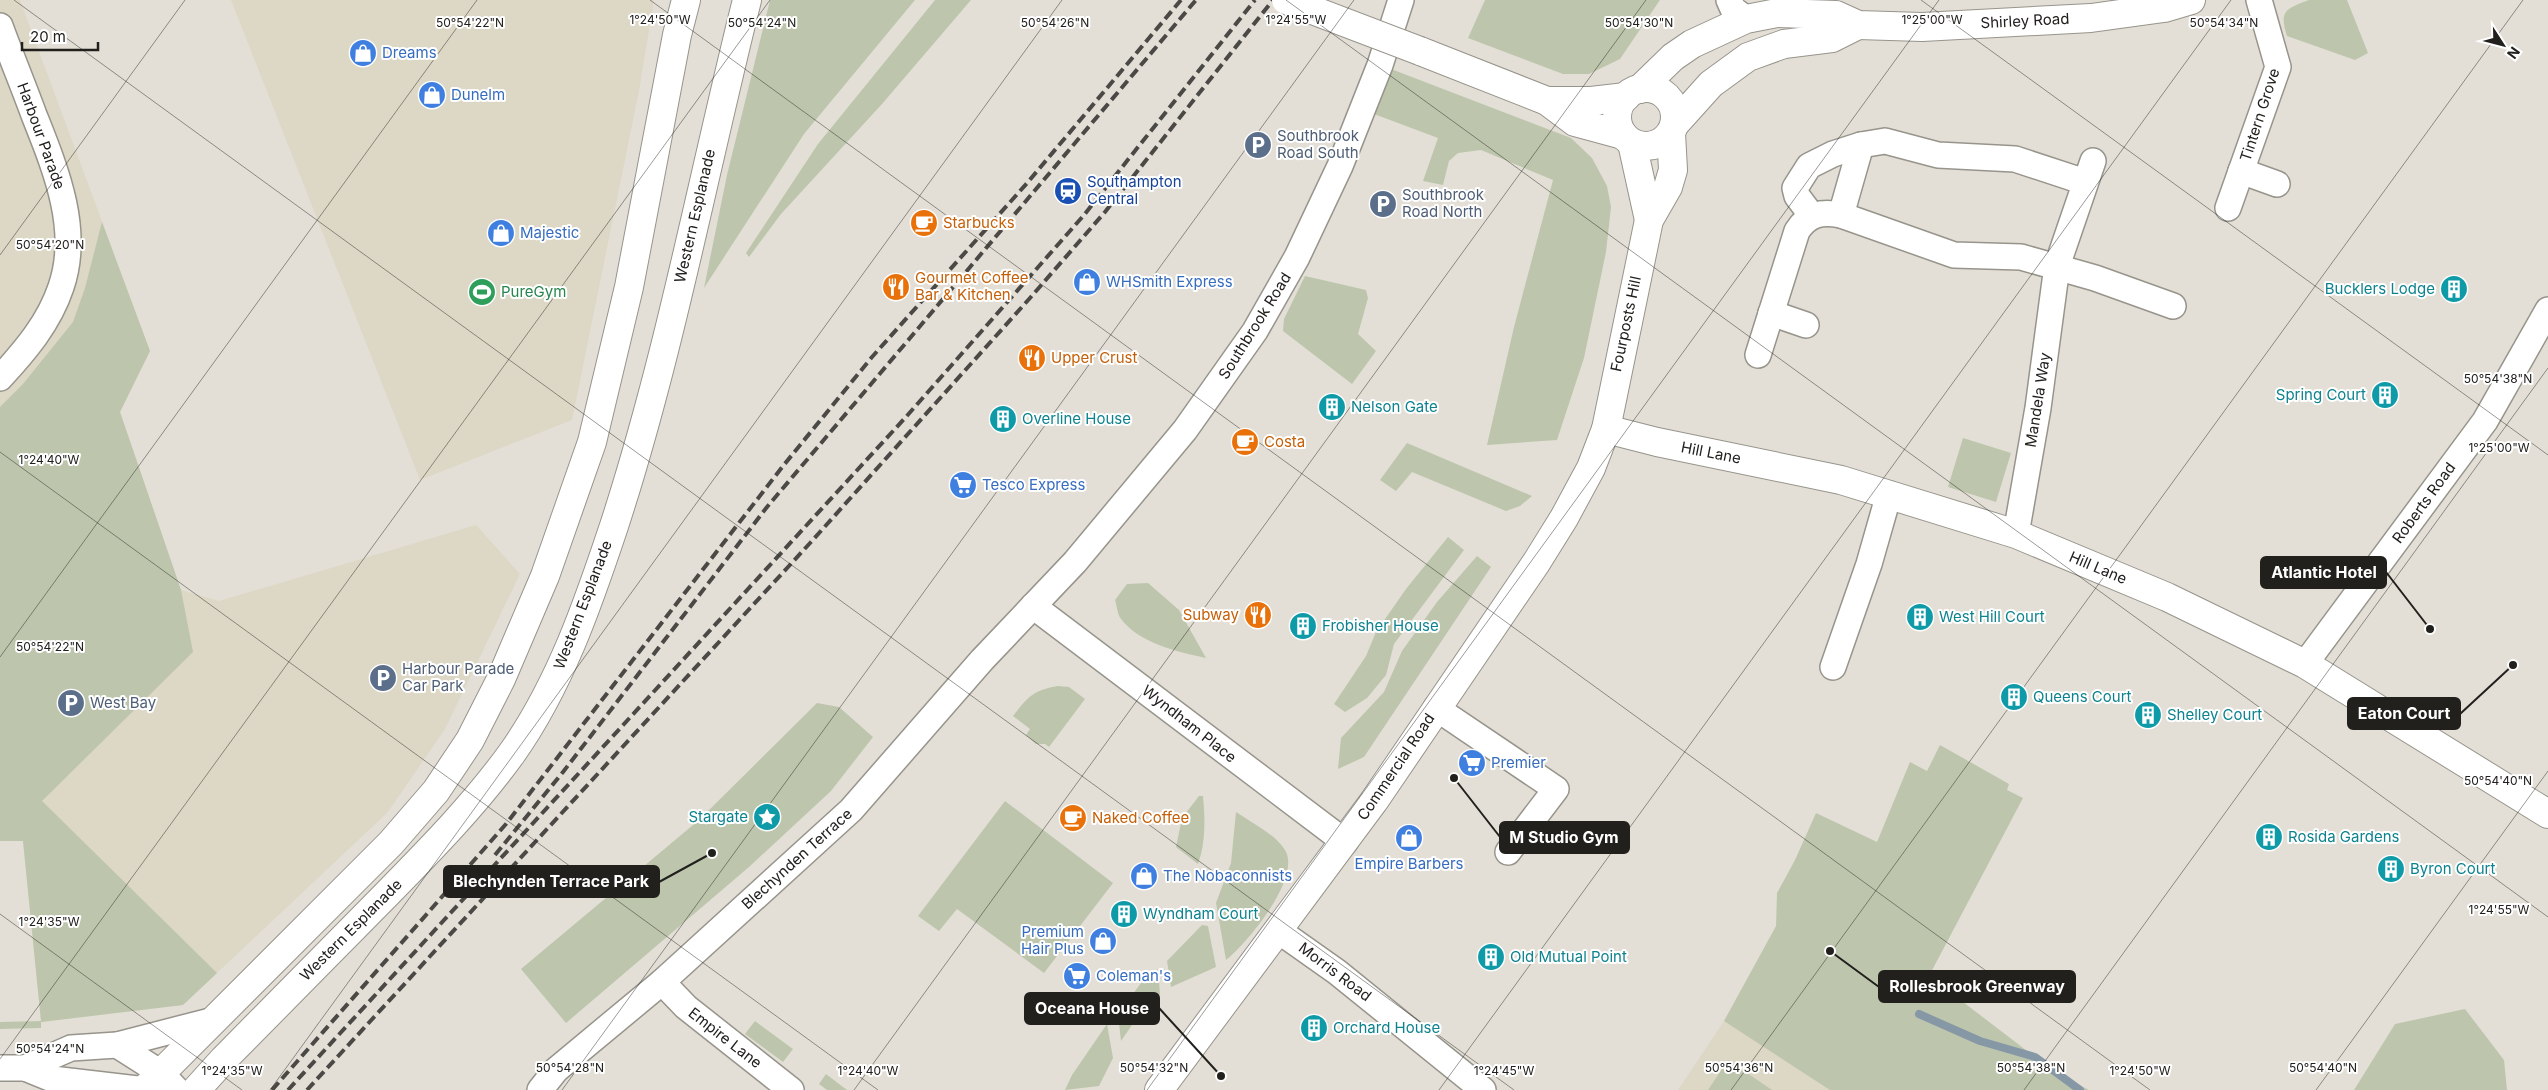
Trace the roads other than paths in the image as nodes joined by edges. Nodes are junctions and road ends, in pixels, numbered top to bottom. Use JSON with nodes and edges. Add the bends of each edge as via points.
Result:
{"nodes":[{"id":1,"x":686,"y":0,"type":"edge"},
{"id":2,"x":747,"y":0,"type":"edge"},
{"id":3,"x":1286,"y":0,"type":"edge"},
{"id":4,"x":1401,"y":0,"type":"edge"},
{"id":5,"x":2191,"y":0,"type":"edge"},
{"id":6,"x":2259,"y":0,"type":"edge"},
{"id":7,"x":1738,"y":10,"type":"edge"},
{"id":8,"x":1858,"y":25,"type":"junction"},
{"id":9,"x":0,"y":26,"type":"edge"},
{"id":10,"x":1633,"y":93,"type":"junction"},
{"id":11,"x":1547,"y":101,"type":"junction"},
{"id":12,"x":1673,"y":129,"type":"junction"},
{"id":13,"x":1627,"y":139,"type":"junction"},
{"id":14,"x":1861,"y":145,"type":"junction"},
{"id":15,"x":2241,"y":171,"type":"junction"},
{"id":16,"x":2277,"y":184,"type":"dead end"},
{"id":17,"x":2228,"y":208,"type":"dead end"},
{"id":18,"x":1841,"y":215,"type":"junction"},
{"id":19,"x":1812,"y":216,"type":"junction"},
{"id":20,"x":1649,"y":220,"type":"junction"},
{"id":21,"x":2057,"y":266,"type":"junction"},
{"id":22,"x":2173,"y":306,"type":"dead end"},
{"id":23,"x":2548,"y":310,"type":"edge"},
{"id":24,"x":1771,"y":313,"type":"junction"},
{"id":25,"x":1806,"y":325,"type":"dead end"},
{"id":26,"x":1758,"y":355,"type":"dead end"},
{"id":27,"x":0,"y":378,"type":"edge"},
{"id":28,"x":1606,"y":429,"type":"junction"},
{"id":29,"x":1889,"y":494,"type":"junction"},
{"id":30,"x":2016,"y":534,"type":"junction"},
{"id":31,"x":1033,"y":606,"type":"junction"},
{"id":32,"x":2305,"y":664,"type":"junction"},
{"id":33,"x":1833,"y":667,"type":"dead end"},
{"id":34,"x":1436,"y":708,"type":"junction"},
{"id":35,"x":2548,"y":814,"type":"edge"},
{"id":36,"x":1344,"y":842,"type":"junction"},
{"id":37,"x":1508,"y":852,"type":"dead end"},
{"id":38,"x":1279,"y":931,"type":"junction"},
{"id":39,"x":662,"y":982,"type":"junction"},
{"id":40,"x":214,"y":1020,"type":"junction"},
{"id":41,"x":117,"y":1045,"type":"junction"},
{"id":42,"x":0,"y":1068,"type":"edge"},
{"id":43,"x":25,"y":1068,"type":"junction"},
{"id":44,"x":57,"y":1085,"type":"edge"},
{"id":45,"x":154,"y":1086,"type":"edge"},
{"id":46,"x":196,"y":1090,"type":"edge"},
{"id":47,"x":540,"y":1090,"type":"edge"},
{"id":48,"x":791,"y":1090,"type":"edge"},
{"id":49,"x":1159,"y":1090,"type":"edge"},
{"id":50,"x":1483,"y":1090,"type":"edge"}],
"edges":[{"from":1,"to":40,"type":"main road","via":[[629,287],[592,442],[545,576],[501,679],[470,740],[436,790],[390,844]]},
{"from":2,"to":46,"type":"main road","name":"Western Esplanade","via":[[651,404],[596,577],[558,671],[514,751],[482,793]]},
{"from":3,"to":11,"type":"main road","bridge":true},
{"from":4,"to":31,"type":"street","name":"Southbrook Road","via":[[1380,65],[1340,166],[1297,257],[1264,316],[1231,368],[1175,443],[1110,522]]},
{"from":5,"to":8,"type":"main road","name":"Shirley Road","via":[[2164,8],[2091,18],[1922,27]]},
{"from":6,"to":15,"type":"street","name":"Tintern Grove","via":[[2278,67]]},
{"from":7,"to":8,"type":"main road","name":"Shirley Road","via":[[1836,15]]},
{"from":7,"to":10,"type":"main road","name":"Shirley Road","via":[[1673,57]]},
{"from":8,"to":12,"type":"main road","name":"Shirley Road","via":[[1832,38],[1793,42],[1748,57],[1711,84]]},
{"from":9,"to":27,"type":"street","name":"Harbour Parade","via":[[63,195],[67,241],[61,286],[50,314],[25,352]]},
{"from":10,"to":11,"type":"main road","via":[[1591,101]]},
{"from":10,"to":12,"type":"main road","via":[[1650,88],[1668,97],[1673,105]]},
{"from":10,"to":13,"type":"main road","via":[[1618,111],[1617,120]]},
{"from":11,"to":13,"type":"main road","via":[[1575,122]]},
{"from":12,"to":13,"type":"main road","via":[[1665,140],[1649,147]]},
{"from":12,"to":20,"type":"main road","name":"Fourposts Hill","via":[[1673,170],[1668,187]]},
{"from":13,"to":20,"type":"main road","name":"Fourposts Hill"},
{"from":14,"to":18,"type":"street"},
{"from":14,"to":19,"type":"street","name":"Mandela Way","via":[[1832,154],[1810,166],[1800,177],[1795,188],[1797,196]]},
{"from":14,"to":21,"type":"street","name":"Mandela Way","via":[[1886,141],[1938,155],[2015,159],[2089,172]]},
{"from":15,"to":16,"type":"street","name":"Tintern Grove"},
{"from":15,"to":17,"type":"street","name":"Tintern Grove"},
{"from":18,"to":19,"type":"street","via":[[1825,212]]},
{"from":18,"to":21,"type":"street","via":[[1954,255],[2021,257]]},
{"from":19,"to":24,"type":"street","via":[[1804,220],[1797,231]]},
{"from":20,"to":28,"type":"main road","name":"Fourposts Hill"},
{"from":21,"to":22,"type":"street"},
{"from":21,"to":30,"type":"street","name":"Mandela Way","via":[[2038,408]]},
{"from":23,"to":32,"type":"street","name":"Roberts Road","via":[[2485,421]]},
{"from":24,"to":25,"type":"street"},
{"from":24,"to":26,"type":"street"},
{"from":28,"to":29,"type":"main road","name":"Hill Lane","via":[[1841,480]]},
{"from":28,"to":34,"type":"main road","name":"Commercial Road","via":[[1591,468],[1564,518]]},
{"from":29,"to":30,"type":"main road","name":"Hill Lane"},
{"from":29,"to":33,"type":"street","via":[[1869,564]]},
{"from":30,"to":32,"type":"main road","name":"Hill Lane","via":[[2166,597]]},
{"from":31,"to":36,"type":"street","name":"Wyndham Place"},
{"from":31,"to":39,"type":"street","name":"Blechynden Terrace","via":[[851,810]]},
{"from":32,"to":35,"type":"main road","name":"Hill Lane"},
{"from":34,"to":36,"type":"main road","name":"Commercial Road"},
{"from":34,"to":37,"type":"street","via":[[1556,789]]},
{"from":36,"to":38,"type":"main road","name":"Commercial Road"},
{"from":38,"to":49,"type":"main road","name":"Commercial Road"},
{"from":38,"to":50,"type":"street","name":"Morris Road","via":[[1336,972]]},
{"from":39,"to":47,"type":"street","name":"Blechynden Terrace","via":[[556,1070]]},
{"from":39,"to":48,"type":"street","name":"Empire Lane","via":[[686,1007]]},
{"from":40,"to":41,"type":"street"},
{"from":40,"to":45,"type":"main road"},
{"from":41,"to":43,"type":"street","via":[[71,1048]]},
{"from":41,"to":45,"type":"street"},
{"from":42,"to":43,"type":"street"},
{"from":43,"to":44,"type":"street"},
{"from":44,"to":45,"type":"street"}]}
